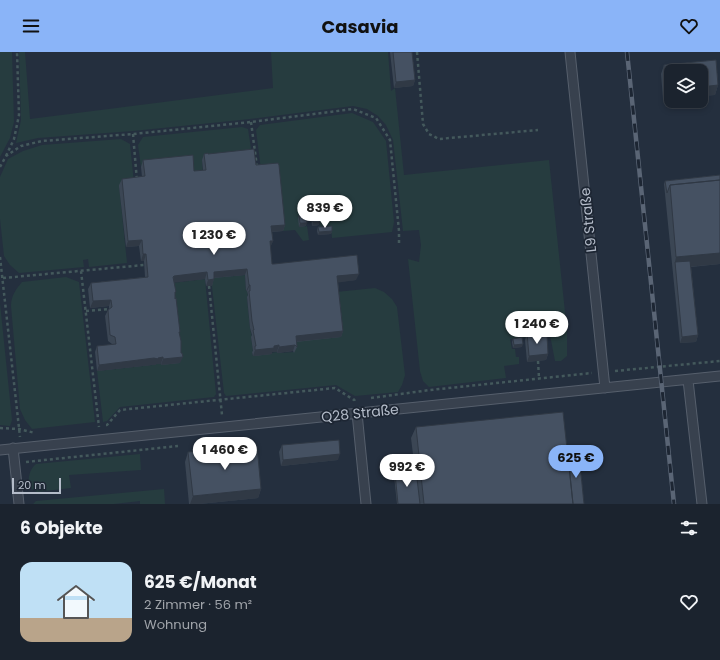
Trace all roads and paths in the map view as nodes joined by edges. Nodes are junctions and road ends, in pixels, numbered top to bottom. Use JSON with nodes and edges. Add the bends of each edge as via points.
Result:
{"nodes":[{"id":1,"x":17,"y":52,"type":"edge"},
{"id":2,"x":416,"y":52,"type":"edge"},
{"id":3,"x":570,"y":52,"type":"edge"},
{"id":4,"x":251,"y":122,"type":"junction"},
{"id":5,"x":538,"y":130,"type":"dead end"},
{"id":6,"x":133,"y":134,"type":"junction"},
{"id":7,"x":6,"y":156,"type":"junction"},
{"id":8,"x":0,"y":167,"type":"edge"},
{"id":9,"x":258,"y":171,"type":"edge"},
{"id":10,"x":137,"y":183,"type":"edge"},
{"id":11,"x":399,"y":243,"type":"dead end"},
{"id":12,"x":0,"y":257,"type":"edge"},
{"id":13,"x":144,"y":265,"type":"dead end"},
{"id":14,"x":81,"y":271,"type":"junction"},
{"id":15,"x":3,"y":278,"type":"junction"},
{"id":16,"x":209,"y":286,"type":"edge"},
{"id":17,"x":109,"y":309,"type":"edge"},
{"id":18,"x":86,"y":311,"type":"junction"},
{"id":19,"x":720,"y":360,"type":"edge"},
{"id":20,"x":538,"y":361,"type":"edge"},
{"id":21,"x":604,"y":372,"type":"junction"},
{"id":22,"x":720,"y":376,"type":"edge"},
{"id":23,"x":539,"y":378,"type":"junction"},
{"id":24,"x":688,"y":380,"type":"junction"},
{"id":25,"x":605,"y":388,"type":"junction"},
{"id":26,"x":370,"y":398,"type":"dead end"},
{"id":27,"x":362,"y":399,"type":"dead end"},
{"id":28,"x":221,"y":400,"type":"junction"},
{"id":29,"x":357,"y":413,"type":"junction"},
{"id":30,"x":99,"y":426,"type":"junction"},
{"id":31,"x":92,"y":427,"type":"dead end"},
{"id":32,"x":224,"y":427,"type":"junction"},
{"id":33,"x":0,"y":428,"type":"edge"},
{"id":34,"x":19,"y":429,"type":"junction"},
{"id":35,"x":42,"y":432,"type":"dead end"},
{"id":36,"x":101,"y":439,"type":"junction"},
{"id":37,"x":17,"y":448,"type":"junction"},
{"id":38,"x":0,"y":450,"type":"edge"},
{"id":39,"x":19,"y":504,"type":"edge"},
{"id":40,"x":366,"y":504,"type":"edge"},
{"id":41,"x":702,"y":504,"type":"edge"}],
"edges":[{"from":1,"to":7,"type":"path","via":[[19,115],[14,139]]},
{"from":2,"to":5,"type":"path","via":[[423,124],[429,134],[439,139]]},
{"from":3,"to":21,"type":"lane","name":"L9 Straße"},
{"from":4,"to":6,"type":"path"},
{"from":4,"to":9,"type":"path"},
{"from":4,"to":11,"type":"path","via":[[353,109],[376,118],[390,140]]},
{"from":6,"to":7,"type":"path","via":[[42,142],[21,146]]},
{"from":6,"to":10,"type":"path"},
{"from":7,"to":8,"type":"path"},
{"from":12,"to":15,"type":"path"},
{"from":13,"to":14,"type":"path"},
{"from":14,"to":15,"type":"path"},
{"from":14,"to":18,"type":"path"},
{"from":15,"to":34,"type":"path"},
{"from":16,"to":28,"type":"path"},
{"from":17,"to":18,"type":"path"},
{"from":18,"to":30,"type":"path"},
{"from":19,"to":21,"type":"path"},
{"from":20,"to":23,"type":"path"},
{"from":21,"to":23,"type":"path"},
{"from":21,"to":25,"type":"lane","name":"L9 Straße"},
{"from":22,"to":24,"type":"lane","name":"Q28 Straße"},
{"from":23,"to":26,"type":"path"},
{"from":24,"to":25,"type":"lane","name":"Q28 Straße"},
{"from":24,"to":41,"type":"lane"},
{"from":25,"to":29,"type":"lane","name":"Q28 Straße"},
{"from":27,"to":28,"type":"path","via":[[354,400],[335,388]]},
{"from":28,"to":30,"type":"path","via":[[120,410],[107,425]]},
{"from":28,"to":32,"type":"path"},
{"from":29,"to":32,"type":"lane","name":"Q28 Straße"},
{"from":29,"to":40,"type":"lane"},
{"from":30,"to":31,"type":"path"},
{"from":30,"to":36,"type":"path"},
{"from":32,"to":36,"type":"lane","name":"Q28 Straße"},
{"from":33,"to":34,"type":"path"},
{"from":34,"to":35,"type":"path"},
{"from":34,"to":37,"type":"path"},
{"from":36,"to":37,"type":"lane","name":"Q28 Straße"},
{"from":37,"to":38,"type":"lane","name":"Q28 Straße"},
{"from":37,"to":39,"type":"lane"}]}
